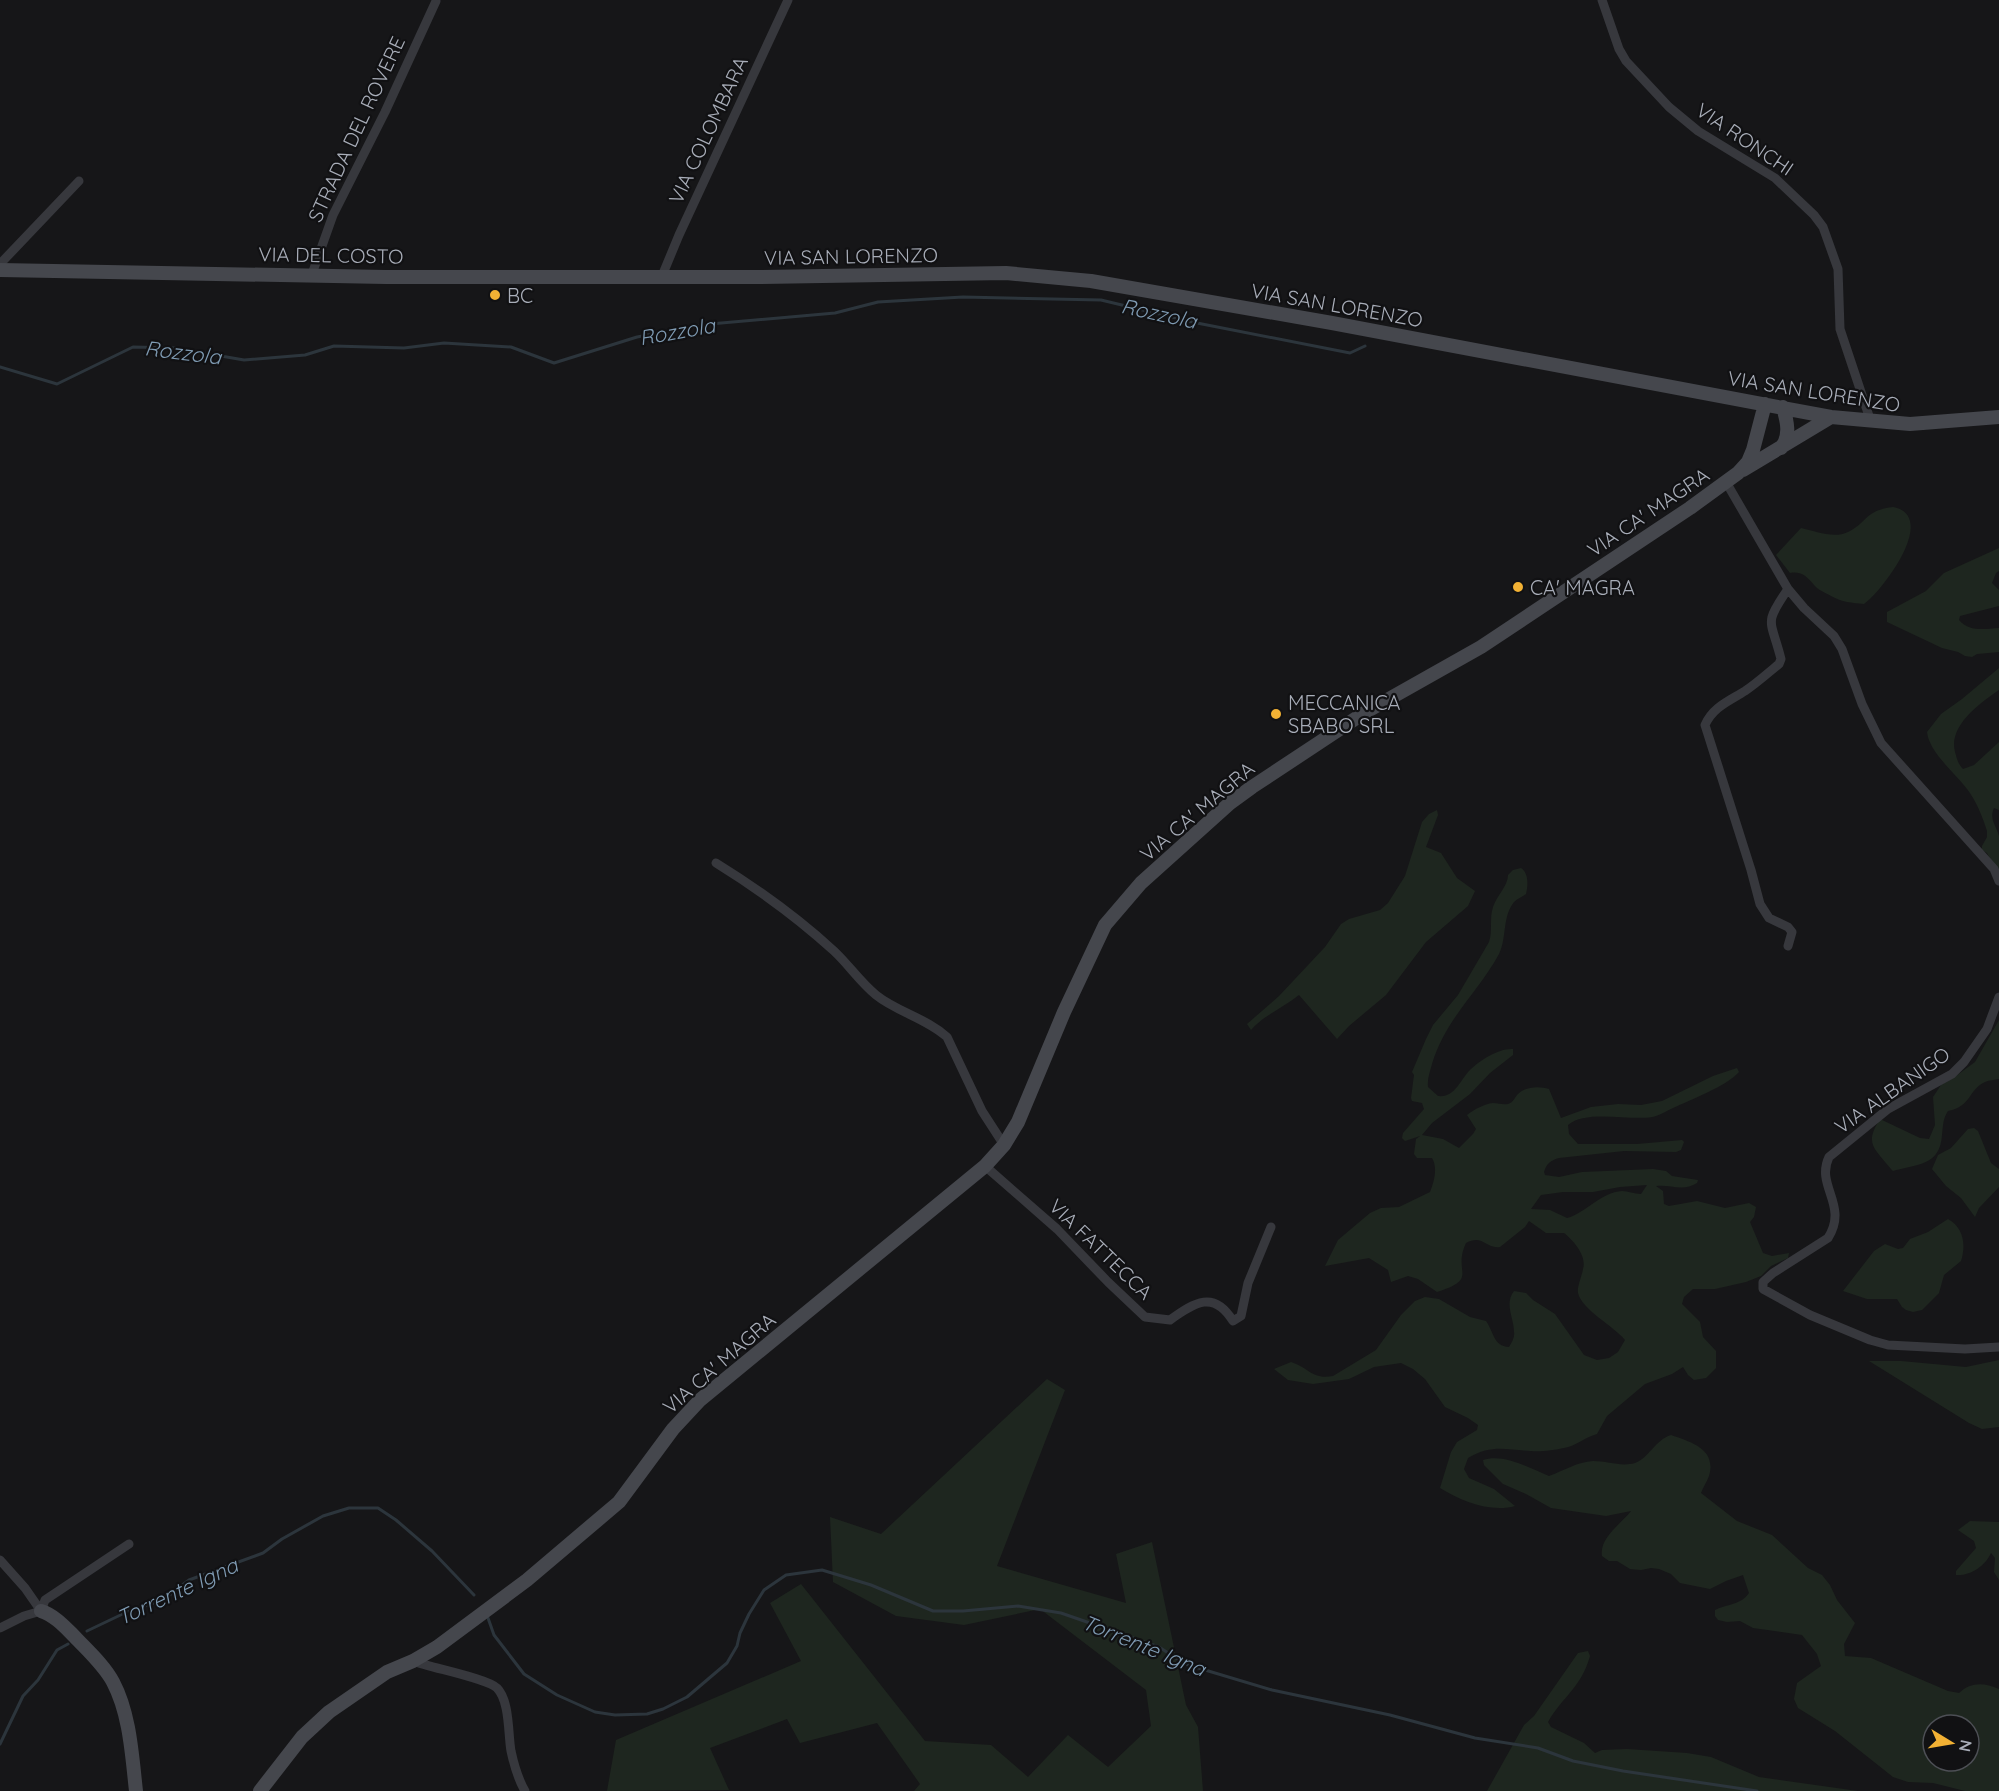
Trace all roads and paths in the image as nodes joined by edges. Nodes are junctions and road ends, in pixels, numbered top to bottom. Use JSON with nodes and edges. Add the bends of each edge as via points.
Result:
{"nodes":[{"id":1,"x":788,"y":0,"type":"edge"},
{"id":2,"x":1602,"y":0,"type":"edge"},
{"id":3,"x":436,"y":2,"type":"edge"},
{"id":4,"x":79,"y":181,"type":"dead end"},
{"id":5,"x":0,"y":264,"type":"edge"},
{"id":6,"x":0,"y":270,"type":"edge"},
{"id":7,"x":312,"y":274,"type":"junction"},
{"id":8,"x":662,"y":276,"type":"junction"},
{"id":9,"x":1765,"y":405,"type":"junction"},
{"id":10,"x":1783,"y":407,"type":"junction"},
{"id":11,"x":1831,"y":417,"type":"junction"},
{"id":12,"x":1999,"y":417,"type":"edge"},
{"id":13,"x":1871,"y":422,"type":"junction"},
{"id":14,"x":1774,"y":452,"type":"junction"},
{"id":15,"x":1738,"y":473,"type":"junction"},
{"id":16,"x":1726,"y":482,"type":"junction"},
{"id":17,"x":1788,"y":589,"type":"junction"},
{"id":18,"x":716,"y":863,"type":"dead end"},
{"id":19,"x":1999,"y":881,"type":"edge"},
{"id":20,"x":1788,"y":946,"type":"dead end"},
{"id":21,"x":1999,"y":997,"type":"edge"},
{"id":22,"x":1004,"y":1145,"type":"junction"},
{"id":23,"x":985,"y":1166,"type":"junction"},
{"id":24,"x":1270,"y":1227,"type":"dead end"},
{"id":25,"x":1999,"y":1347,"type":"edge"},
{"id":26,"x":129,"y":1544,"type":"dead end"},
{"id":27,"x":0,"y":1560,"type":"edge"},
{"id":28,"x":41,"y":1611,"type":"junction"},
{"id":29,"x":0,"y":1628,"type":"edge"},
{"id":30,"x":413,"y":1661,"type":"junction"},
{"id":31,"x":136,"y":1791,"type":"edge"},
{"id":32,"x":260,"y":1791,"type":"edge"},
{"id":33,"x":525,"y":1791,"type":"edge"}],
"edges":[{"from":1,"to":8,"type":"street","name":"VIA COLOMBARA"},
{"from":2,"to":13,"type":"street","name":"VIA RONCHI","via":[[1619,50],[1663,101],[1698,131],[1775,178],[1823,227],[1838,269],[1840,329]]},
{"from":3,"to":7,"type":"street","name":"STRADA DEL ROVERE","via":[[333,215]]},
{"from":4,"to":5,"type":"street"},
{"from":6,"to":7,"type":"street","name":"VIA DEL COSTO"},
{"from":7,"to":8,"type":"street","name":"VIA DEL COSTO"},
{"from":8,"to":9,"type":"street","name":"VIA SAN LORENZO","via":[[1006,273],[1091,281]]},
{"from":9,"to":10,"type":"street","name":"VIA SAN LORENZO"},
{"from":9,"to":15,"type":"street","name":"VIA CA' MAGRA","via":[[1753,450]]},
{"from":10,"to":11,"type":"street","name":"VIA SAN LORENZO"},
{"from":10,"to":14,"type":"street","via":[[1788,434],[1784,446]]},
{"from":11,"to":13,"type":"street","name":"VIA SAN LORENZO"},
{"from":11,"to":14,"type":"street"},
{"from":12,"to":13,"type":"street","name":"VIA SAN LORENZO","via":[[1910,424]]},
{"from":14,"to":15,"type":"street"},
{"from":15,"to":16,"type":"street","name":"VIA CA' MAGRA"},
{"from":16,"to":17,"type":"street"},
{"from":16,"to":22,"type":"street","name":"VIA CA' MAGRA","via":[[1481,647],[1364,712],[1252,787],[1141,883],[1096,941],[1018,1122]]},
{"from":17,"to":19,"type":"street","via":[[1842,649],[1881,743],[1994,869]]},
{"from":17,"to":20,"type":"street","via":[[1770,619],[1779,664],[1719,706],[1705,725],[1760,904],[1769,918],[1792,932]]},
{"from":18,"to":22,"type":"street","via":[[785,910],[836,953],[882,1000],[947,1037],[982,1111]]},
{"from":21,"to":25,"type":"street","name":"VIA ALBANIGO","via":[[1987,1029],[1952,1074],[1888,1109],[1829,1157],[1824,1167],[1836,1216],[1834,1229],[1828,1238],[1764,1282],[1764,1288],[1810,1316],[1888,1345]]},
{"from":22,"to":23,"type":"street","name":"VIA CA' MAGRA"},
{"from":23,"to":24,"type":"street","name":"VIA FATTECCA","via":[[1057,1229],[1145,1317],[1170,1320],[1203,1302],[1216,1302],[1233,1321],[1241,1316],[1248,1283]]},
{"from":23,"to":30,"type":"street","name":"VIA CA' MAGRA","via":[[700,1400],[673,1429],[619,1502],[527,1580]]},
{"from":26,"to":28,"type":"street","via":[[45,1600]]},
{"from":27,"to":28,"type":"street"},
{"from":28,"to":29,"type":"street"},
{"from":28,"to":31,"type":"street","via":[[54,1617],[112,1681],[130,1746]]},
{"from":30,"to":32,"type":"street","name":"VIA CA' MAGRA","via":[[387,1672],[329,1712],[302,1737]]},
{"from":30,"to":33,"type":"street","via":[[498,1689],[505,1704],[511,1751]]}]}
